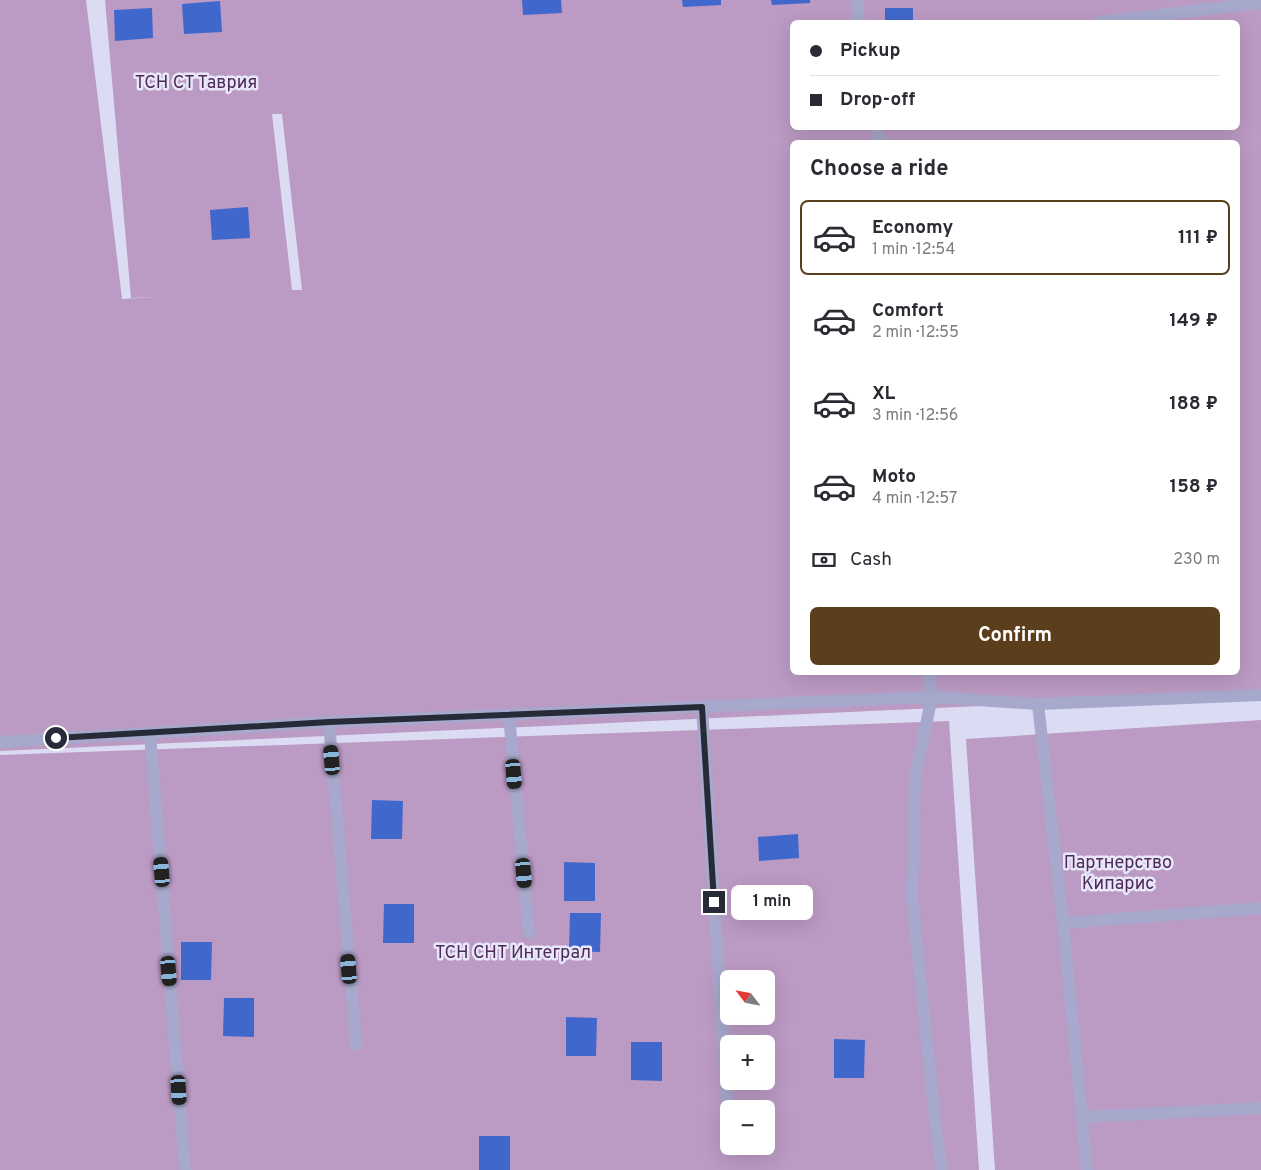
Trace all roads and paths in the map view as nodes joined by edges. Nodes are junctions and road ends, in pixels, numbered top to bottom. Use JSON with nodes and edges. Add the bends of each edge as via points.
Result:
{"nodes":[{"id":1,"x":857,"y":0,"type":"edge"},
{"id":2,"x":1261,"y":3,"type":"edge"},
{"id":3,"x":859,"y":20,"type":"edge"},
{"id":4,"x":1116,"y":20,"type":"edge"},
{"id":5,"x":929,"y":675,"type":"edge"},
{"id":6,"x":1261,"y":695,"type":"edge"},
{"id":7,"x":932,"y":697,"type":"junction"},
{"id":8,"x":1038,"y":704,"type":"junction"},
{"id":9,"x":702,"y":707,"type":"junction"},
{"id":10,"x":509,"y":715,"type":"junction"},
{"id":11,"x":329,"y":722,"type":"junction"},
{"id":12,"x":150,"y":733,"type":"junction"},
{"id":13,"x":0,"y":742,"type":"edge"},
{"id":14,"x":1261,"y":908,"type":"edge"},
{"id":15,"x":1063,"y":923,"type":"junction"},
{"id":16,"x":530,"y":933,"type":"dead end"},
{"id":17,"x":356,"y":1045,"type":"dead end"},
{"id":18,"x":727,"y":1100,"type":"edge"},
{"id":19,"x":1261,"y":1108,"type":"edge"},
{"id":20,"x":1082,"y":1117,"type":"junction"},
{"id":21,"x":185,"y":1170,"type":"edge"},
{"id":22,"x":942,"y":1170,"type":"edge"},
{"id":23,"x":1087,"y":1170,"type":"edge"}],
"edges":[{"from":1,"to":3,"type":"street"},
{"from":2,"to":4,"type":"street"},
{"from":5,"to":7,"type":"street"},
{"from":6,"to":8,"type":"street"},
{"from":7,"to":8,"type":"street"},
{"from":7,"to":9,"type":"street"},
{"from":7,"to":22,"type":"street","via":[[915,775],[912,898]]},
{"from":8,"to":15,"type":"street"},
{"from":9,"to":10,"type":"street"},
{"from":9,"to":18,"type":"street"},
{"from":10,"to":11,"type":"street"},
{"from":10,"to":16,"type":"street"},
{"from":11,"to":12,"type":"street"},
{"from":11,"to":17,"type":"street"},
{"from":12,"to":13,"type":"street"},
{"from":12,"to":21,"type":"street"},
{"from":14,"to":15,"type":"street"},
{"from":15,"to":20,"type":"street"},
{"from":19,"to":20,"type":"street"},
{"from":20,"to":23,"type":"street"}]}
